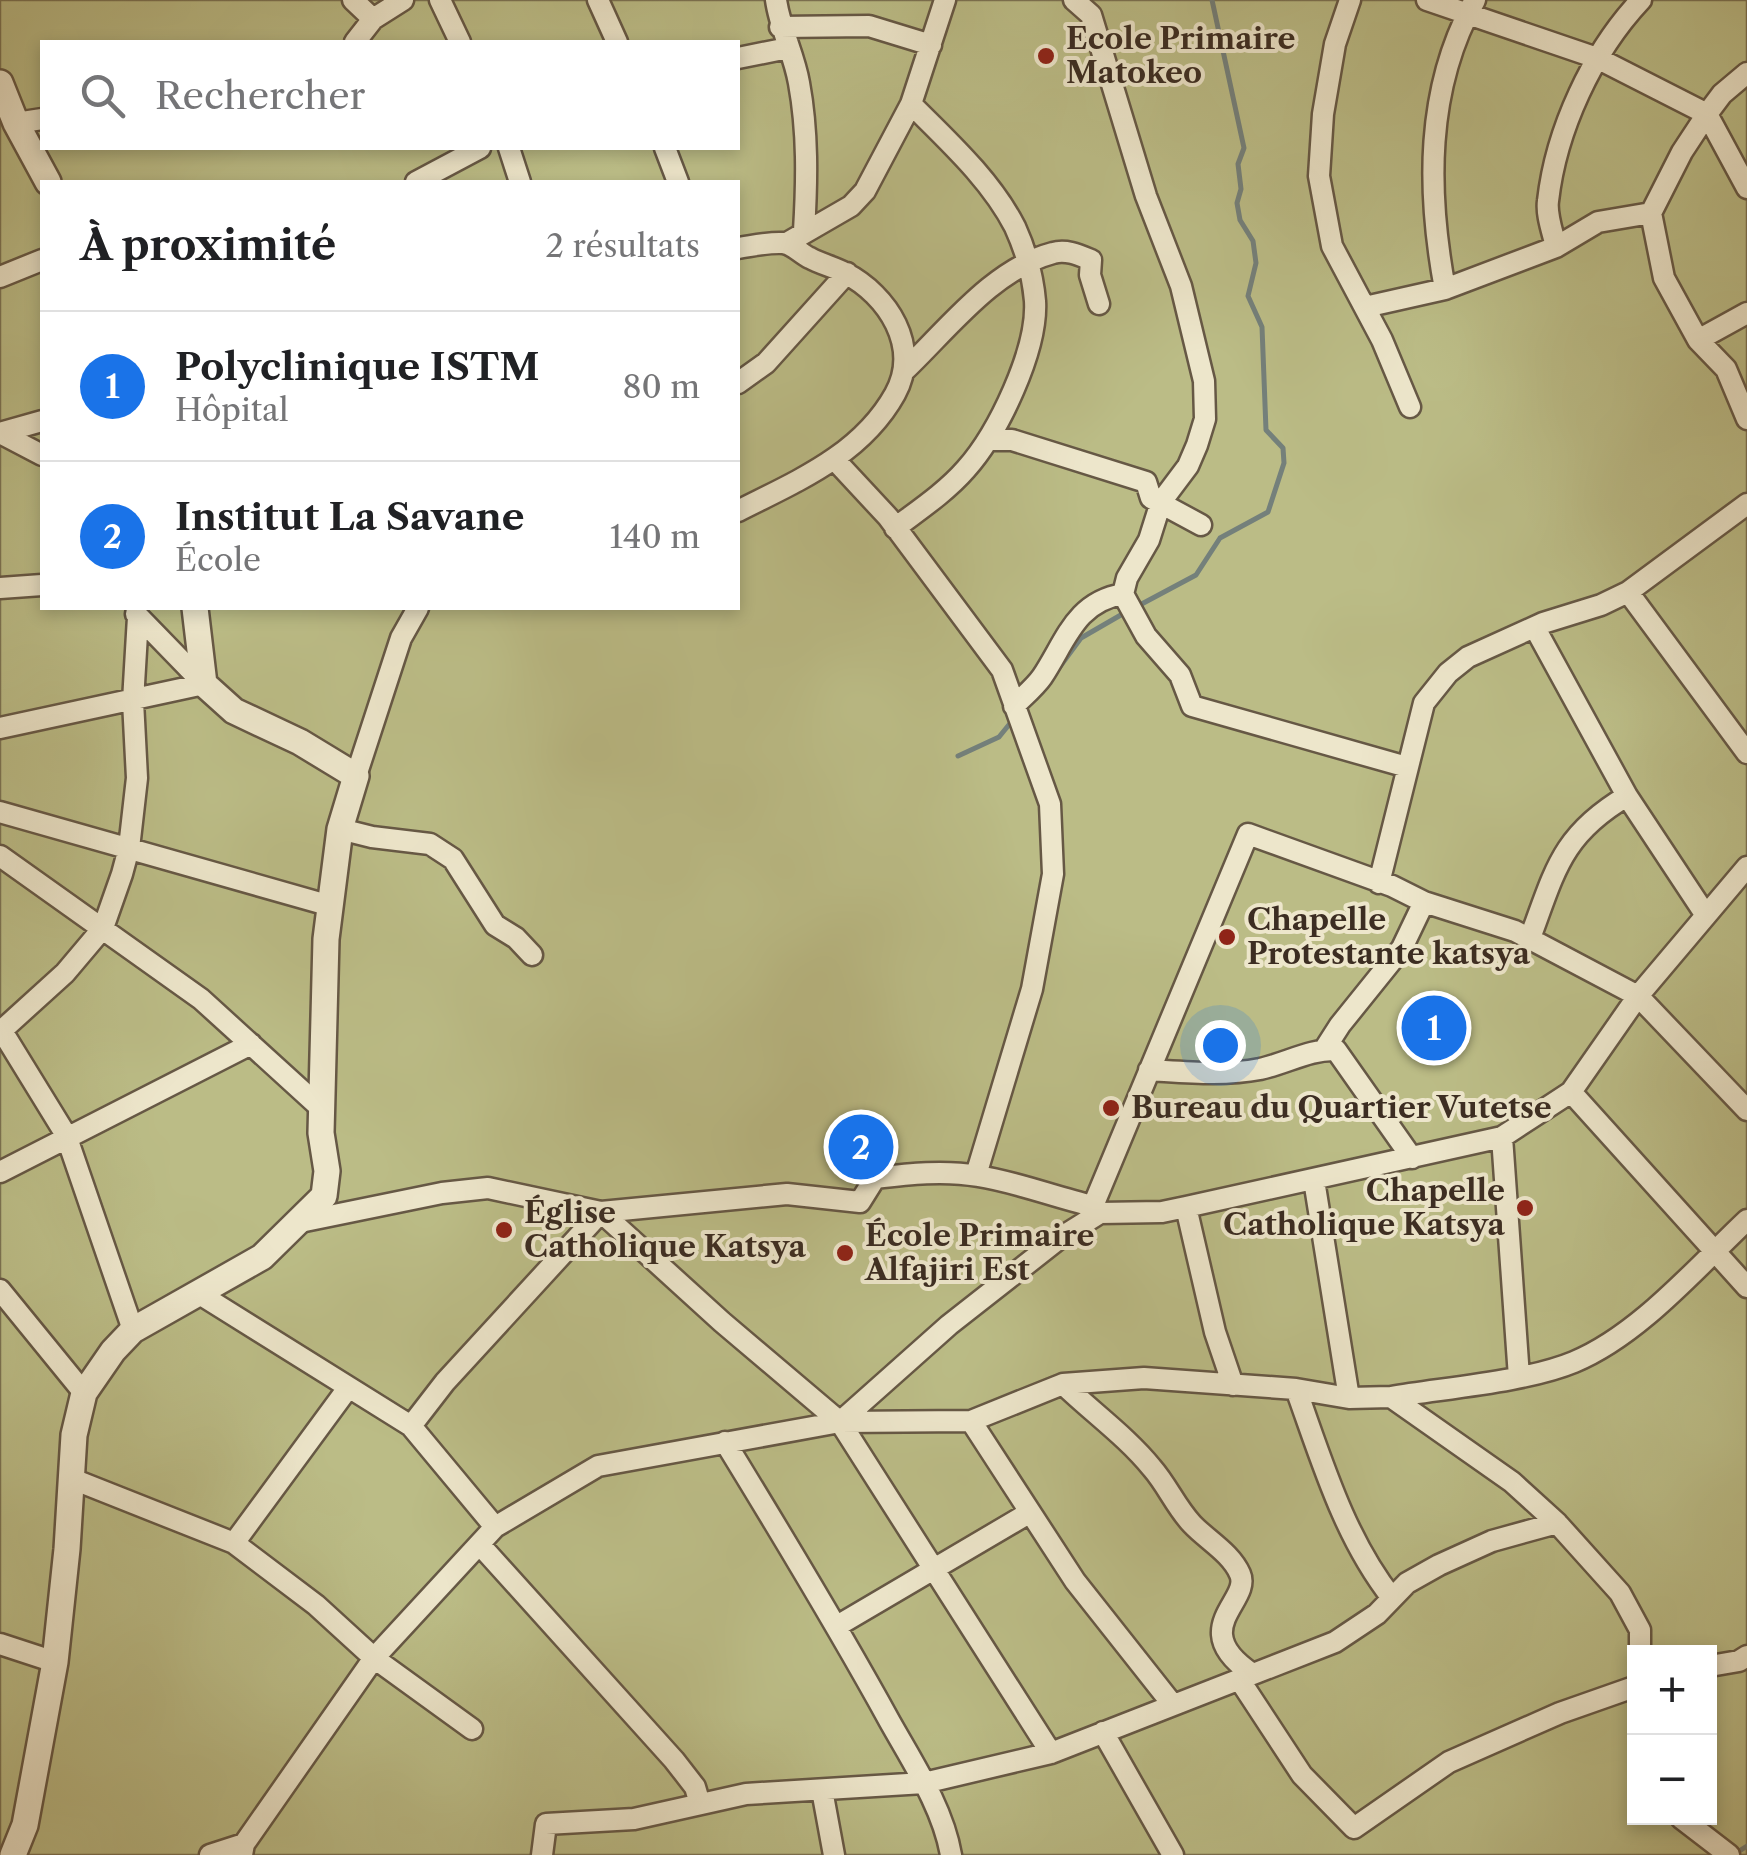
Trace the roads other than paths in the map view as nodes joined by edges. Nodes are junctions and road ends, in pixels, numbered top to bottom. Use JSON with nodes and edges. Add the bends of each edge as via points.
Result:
{"nodes":[{"id":1,"x":354,"y":0,"type":"edge"},
{"id":2,"x":403,"y":0,"type":"edge"},
{"id":3,"x":440,"y":0,"type":"edge"},
{"id":4,"x":598,"y":0,"type":"edge"},
{"id":5,"x":776,"y":0,"type":"edge"},
{"id":6,"x":946,"y":0,"type":"edge"},
{"id":7,"x":1350,"y":0,"type":"edge"},
{"id":8,"x":1427,"y":0,"type":"edge"},
{"id":9,"x":1641,"y":0,"type":"edge"},
{"id":10,"x":1081,"y":1,"type":"edge"},
{"id":11,"x":1470,"y":8,"type":"edge"},
{"id":12,"x":373,"y":19,"type":"junction"},
{"id":13,"x":780,"y":27,"type":"junction"},
{"id":14,"x":357,"y":40,"type":"edge"},
{"id":15,"x":459,"y":40,"type":"edge"},
{"id":16,"x":616,"y":40,"type":"edge"},
{"id":17,"x":930,"y":45,"type":"junction"},
{"id":18,"x":788,"y":48,"type":"junction"},
{"id":19,"x":740,"y":58,"type":"edge"},
{"id":20,"x":1597,"y":58,"type":"junction"},
{"id":21,"x":1747,"y":73,"type":"edge"},
{"id":22,"x":0,"y":83,"type":"edge"},
{"id":23,"x":911,"y":104,"type":"junction"},
{"id":24,"x":1707,"y":114,"type":"junction"},
{"id":25,"x":8,"y":115,"type":"edge"},
{"id":26,"x":40,"y":119,"type":"edge"},
{"id":27,"x":476,"y":150,"type":"edge"},
{"id":28,"x":510,"y":150,"type":"edge"},
{"id":29,"x":666,"y":150,"type":"edge"},
{"id":30,"x":47,"y":180,"type":"edge"},
{"id":31,"x":420,"y":180,"type":"edge"},
{"id":32,"x":519,"y":180,"type":"edge"},
{"id":33,"x":677,"y":180,"type":"edge"},
{"id":34,"x":1747,"y":188,"type":"edge"},
{"id":35,"x":1651,"y":213,"type":"junction"},
{"id":36,"x":796,"y":237,"type":"junction"},
{"id":37,"x":1556,"y":247,"type":"junction"},
{"id":38,"x":740,"y":248,"type":"edge"},
{"id":39,"x":40,"y":261,"type":"edge"},
{"id":40,"x":1027,"y":265,"type":"junction"},
{"id":41,"x":846,"y":274,"type":"junction"},
{"id":42,"x":0,"y":276,"type":"edge"},
{"id":43,"x":1446,"y":289,"type":"junction"},
{"id":44,"x":1099,"y":304,"type":"dead end"},
{"id":45,"x":1365,"y":308,"type":"junction"},
{"id":46,"x":1747,"y":313,"type":"edge"},
{"id":47,"x":1698,"y":340,"type":"junction"},
{"id":48,"x":905,"y":370,"type":"junction"},
{"id":49,"x":740,"y":382,"type":"edge"},
{"id":50,"x":1410,"y":407,"type":"dead end"},
{"id":51,"x":1747,"y":419,"type":"edge"},
{"id":52,"x":40,"y":422,"type":"edge"},
{"id":53,"x":0,"y":433,"type":"edge"},
{"id":54,"x":988,"y":440,"type":"junction"},
{"id":55,"x":0,"y":441,"type":"edge"},
{"id":56,"x":40,"y":455,"type":"edge"},
{"id":57,"x":40,"y":455,"type":"edge"},
{"id":58,"x":834,"y":460,"type":"junction"},
{"id":59,"x":1161,"y":502,"type":"junction"},
{"id":60,"x":1747,"y":504,"type":"edge"},
{"id":61,"x":740,"y":509,"type":"edge"},
{"id":62,"x":1201,"y":525,"type":"dead end"},
{"id":63,"x":895,"y":528,"type":"junction"},
{"id":64,"x":40,"y":585,"type":"edge"},
{"id":65,"x":0,"y":588,"type":"edge"},
{"id":66,"x":1628,"y":592,"type":"junction"},
{"id":67,"x":1123,"y":594,"type":"junction"},
{"id":68,"x":195,"y":610,"type":"edge"},
{"id":69,"x":417,"y":610,"type":"edge"},
{"id":70,"x":135,"y":612,"type":"edge"},
{"id":71,"x":1534,"y":628,"type":"junction"},
{"id":72,"x":204,"y":684,"type":"junction"},
{"id":73,"x":133,"y":701,"type":"junction"},
{"id":74,"x":1014,"y":706,"type":"junction"},
{"id":75,"x":0,"y":728,"type":"edge"},
{"id":76,"x":1747,"y":752,"type":"edge"},
{"id":77,"x":1406,"y":767,"type":"junction"},
{"id":78,"x":356,"y":776,"type":"junction"},
{"id":79,"x":1627,"y":796,"type":"junction"},
{"id":80,"x":0,"y":812,"type":"edge"},
{"id":81,"x":340,"y":829,"type":"junction"},
{"id":82,"x":130,"y":848,"type":"junction"},
{"id":83,"x":0,"y":856,"type":"edge"},
{"id":84,"x":1747,"y":868,"type":"edge"},
{"id":85,"x":1379,"y":883,"type":"junction"},
{"id":86,"x":1424,"y":902,"type":"junction"},
{"id":87,"x":331,"y":906,"type":"junction"},
{"id":88,"x":1705,"y":914,"type":"junction"},
{"id":89,"x":103,"y":928,"type":"junction"},
{"id":90,"x":1530,"y":938,"type":"junction"},
{"id":91,"x":532,"y":955,"type":"dead end"},
{"id":92,"x":1638,"y":996,"type":"junction"},
{"id":93,"x":1,"y":1032,"type":"edge"},
{"id":94,"x":251,"y":1044,"type":"junction"},
{"id":95,"x":1324,"y":1050,"type":"junction"},
{"id":96,"x":1149,"y":1070,"type":"junction"},
{"id":97,"x":1571,"y":1092,"type":"junction"},
{"id":98,"x":323,"y":1110,"type":"junction"},
{"id":99,"x":1747,"y":1110,"type":"edge"},
{"id":100,"x":66,"y":1136,"type":"junction"},
{"id":101,"x":1502,"y":1136,"type":"junction"},
{"id":102,"x":1412,"y":1158,"type":"junction"},
{"id":103,"x":0,"y":1172,"type":"edge"},
{"id":104,"x":976,"y":1175,"type":"junction"},
{"id":105,"x":1314,"y":1180,"type":"junction"},
{"id":106,"x":1186,"y":1207,"type":"junction"},
{"id":107,"x":1096,"y":1209,"type":"junction"},
{"id":108,"x":601,"y":1212,"type":"junction"},
{"id":109,"x":1747,"y":1220,"type":"edge"},
{"id":110,"x":300,"y":1222,"type":"junction"},
{"id":111,"x":1716,"y":1250,"type":"junction"},
{"id":112,"x":1747,"y":1288,"type":"edge"},
{"id":113,"x":0,"y":1290,"type":"edge"},
{"id":114,"x":198,"y":1293,"type":"junction"},
{"id":115,"x":133,"y":1330,"type":"junction"},
{"id":116,"x":1519,"y":1377,"type":"junction"},
{"id":117,"x":1062,"y":1384,"type":"junction"},
{"id":118,"x":1233,"y":1384,"type":"junction"},
{"id":119,"x":348,"y":1388,"type":"junction"},
{"id":120,"x":1296,"y":1389,"type":"junction"},
{"id":121,"x":84,"y":1393,"type":"junction"},
{"id":122,"x":1391,"y":1397,"type":"junction"},
{"id":123,"x":1349,"y":1398,"type":"junction"},
{"id":124,"x":971,"y":1420,"type":"junction"},
{"id":125,"x":840,"y":1422,"type":"junction"},
{"id":126,"x":410,"y":1426,"type":"junction"},
{"id":127,"x":725,"y":1442,"type":"junction"},
{"id":128,"x":70,"y":1478,"type":"junction"},
{"id":129,"x":1029,"y":1513,"type":"junction"},
{"id":130,"x":1557,"y":1522,"type":"junction"},
{"id":131,"x":495,"y":1528,"type":"junction"},
{"id":132,"x":234,"y":1543,"type":"junction"},
{"id":133,"x":480,"y":1546,"type":"junction"},
{"id":134,"x":935,"y":1570,"type":"junction"},
{"id":135,"x":1392,"y":1598,"type":"junction"},
{"id":136,"x":837,"y":1626,"type":"junction"},
{"id":137,"x":0,"y":1644,"type":"edge"},
{"id":138,"x":1640,"y":1645,"type":"edge"},
{"id":139,"x":374,"y":1658,"type":"junction"},
{"id":140,"x":1744,"y":1660,"type":"edge"},
{"id":141,"x":55,"y":1662,"type":"junction"},
{"id":142,"x":1717,"y":1665,"type":"edge"},
{"id":143,"x":1245,"y":1676,"type":"junction"},
{"id":144,"x":1627,"y":1690,"type":"edge"},
{"id":145,"x":1173,"y":1705,"type":"junction"},
{"id":146,"x":472,"y":1729,"type":"dead end"},
{"id":147,"x":1103,"y":1732,"type":"junction"},
{"id":148,"x":1051,"y":1753,"type":"junction"},
{"id":149,"x":924,"y":1784,"type":"junction"},
{"id":150,"x":822,"y":1790,"type":"junction"},
{"id":151,"x":700,"y":1804,"type":"junction"},
{"id":152,"x":1690,"y":1825,"type":"edge"},
{"id":153,"x":243,"y":1849,"type":"edge"},
{"id":154,"x":13,"y":1855,"type":"edge"},
{"id":155,"x":210,"y":1855,"type":"edge"},
{"id":156,"x":542,"y":1855,"type":"edge"},
{"id":157,"x":834,"y":1855,"type":"edge"},
{"id":158,"x":951,"y":1855,"type":"edge"},
{"id":159,"x":1173,"y":1855,"type":"edge"},
{"id":160,"x":1729,"y":1855,"type":"edge"}],
"edges":[{"from":1,"to":12,"type":"street"},
{"from":2,"to":12,"type":"street"},
{"from":3,"to":15,"type":"street"},
{"from":4,"to":16,"type":"street"},
{"from":5,"to":13,"type":"street"},
{"from":6,"to":17,"type":"street"},
{"from":7,"to":45,"type":"street","via":[[1323,114],[1320,176],[1332,246]]},
{"from":8,"to":11,"type":"street"},
{"from":9,"to":20,"type":"street"},
{"from":10,"to":59,"type":"street","via":[[1181,286],[1204,381],[1197,445]]},
{"from":11,"to":20,"type":"street"},
{"from":11,"to":43,"type":"street","via":[[1436,109],[1431,170]]},
{"from":12,"to":14,"type":"street"},
{"from":13,"to":17,"type":"street","via":[[869,26]]},
{"from":13,"to":18,"type":"street"},
{"from":17,"to":23,"type":"street"},
{"from":18,"to":19,"type":"street"},
{"from":18,"to":36,"type":"street","via":[[803,108],[807,170]]},
{"from":20,"to":24,"type":"street"},
{"from":20,"to":37,"type":"street","via":[[1578,90],[1547,205]]},
{"from":21,"to":24,"type":"street"},
{"from":22,"to":25,"type":"street"},
{"from":23,"to":36,"type":"street","via":[[865,191]]},
{"from":23,"to":40,"type":"street","via":[[969,162],[1014,226]]},
{"from":24,"to":34,"type":"street"},
{"from":24,"to":35,"type":"street"},
{"from":25,"to":26,"type":"street"},
{"from":25,"to":30,"type":"street"},
{"from":27,"to":31,"type":"street"},
{"from":28,"to":32,"type":"street"},
{"from":29,"to":33,"type":"street"},
{"from":35,"to":37,"type":"street","via":[[1598,222]]},
{"from":35,"to":47,"type":"street","via":[[1664,278]]},
{"from":36,"to":38,"type":"street"},
{"from":36,"to":41,"type":"street","via":[[810,258]]},
{"from":37,"to":43,"type":"street"},
{"from":39,"to":42,"type":"street"},
{"from":40,"to":44,"type":"street","via":[[1055,252],[1091,260]]},
{"from":40,"to":48,"type":"street","via":[[1000,279]]},
{"from":40,"to":54,"type":"street","via":[[1033,326],[1011,402]]},
{"from":41,"to":48,"type":"street","via":[[891,314]]},
{"from":41,"to":49,"type":"street","via":[[766,363]]},
{"from":43,"to":45,"type":"street"},
{"from":45,"to":50,"type":"street"},
{"from":46,"to":47,"type":"street"},
{"from":47,"to":51,"type":"street","via":[[1726,369]]},
{"from":48,"to":58,"type":"street","via":[[880,416]]},
{"from":52,"to":53,"type":"street"},
{"from":53,"to":56,"type":"street"},
{"from":54,"to":59,"type":"street","via":[[1012,440],[1146,482]]},
{"from":54,"to":63,"type":"street","via":[[965,470]]},
{"from":55,"to":57,"type":"street"},
{"from":58,"to":61,"type":"street"},
{"from":58,"to":63,"type":"street"},
{"from":59,"to":62,"type":"street"},
{"from":59,"to":67,"type":"street"},
{"from":60,"to":66,"type":"street"},
{"from":63,"to":74,"type":"street","via":[[1002,670]]},
{"from":64,"to":65,"type":"street"},
{"from":66,"to":71,"type":"street"},
{"from":66,"to":76,"type":"street"},
{"from":67,"to":74,"type":"street","via":[[1088,607],[1041,679]]},
{"from":67,"to":77,"type":"street","via":[[1146,636],[1180,675],[1192,706]]},
{"from":68,"to":72,"type":"street"},
{"from":69,"to":78,"type":"street","via":[[401,638]]},
{"from":70,"to":72,"type":"street"},
{"from":70,"to":73,"type":"street"},
{"from":71,"to":77,"type":"street","via":[[1448,673],[1424,702]]},
{"from":71,"to":79,"type":"street"},
{"from":72,"to":73,"type":"street"},
{"from":72,"to":78,"type":"street","via":[[234,711]]},
{"from":73,"to":75,"type":"street"},
{"from":73,"to":82,"type":"street","via":[[137,778]]},
{"from":74,"to":104,"type":"street","via":[[1050,804],[1053,874],[1032,989]]},
{"from":77,"to":85,"type":"street"},
{"from":78,"to":81,"type":"street"},
{"from":79,"to":88,"type":"street"},
{"from":79,"to":90,"type":"street","via":[[1597,813],[1562,855]]},
{"from":80,"to":82,"type":"street"},
{"from":81,"to":87,"type":"street"},
{"from":81,"to":91,"type":"street","via":[[430,844],[453,858],[494,925]]},
{"from":82,"to":87,"type":"street"},
{"from":82,"to":89,"type":"street"},
{"from":83,"to":89,"type":"street"},
{"from":84,"to":88,"type":"street"},
{"from":85,"to":86,"type":"street"},
{"from":85,"to":96,"type":"street","via":[[1248,834]]},
{"from":86,"to":90,"type":"street"},
{"from":86,"to":95,"type":"street","via":[[1402,948]]},
{"from":87,"to":98,"type":"street"},
{"from":88,"to":92,"type":"street"},
{"from":89,"to":93,"type":"street"},
{"from":89,"to":94,"type":"street"},
{"from":90,"to":92,"type":"street"},
{"from":92,"to":97,"type":"street"},
{"from":92,"to":99,"type":"street"},
{"from":93,"to":100,"type":"street"},
{"from":94,"to":98,"type":"street"},
{"from":94,"to":100,"type":"street"},
{"from":95,"to":96,"type":"street","via":[[1257,1069]]},
{"from":95,"to":102,"type":"street","via":[[1336,1050]]},
{"from":96,"to":107,"type":"street"},
{"from":97,"to":101,"type":"street"},
{"from":97,"to":111,"type":"street"},
{"from":98,"to":110,"type":"street","via":[[324,1196]]},
{"from":100,"to":103,"type":"street"},
{"from":100,"to":115,"type":"street"},
{"from":101,"to":102,"type":"street"},
{"from":101,"to":116,"type":"street"},
{"from":102,"to":105,"type":"street"},
{"from":104,"to":107,"type":"street"},
{"from":104,"to":108,"type":"street","via":[[875,1178],[860,1202],[787,1194]]},
{"from":105,"to":106,"type":"street"},
{"from":105,"to":123,"type":"street"},
{"from":106,"to":107,"type":"street"},
{"from":106,"to":118,"type":"street"},
{"from":107,"to":125,"type":"street"},
{"from":108,"to":110,"type":"street","via":[[488,1188]]},
{"from":108,"to":125,"type":"street"},
{"from":108,"to":126,"type":"street"},
{"from":109,"to":111,"type":"street"},
{"from":110,"to":114,"type":"street","via":[[262,1257]]},
{"from":111,"to":112,"type":"street"},
{"from":111,"to":116,"type":"street","via":[[1606,1344],[1573,1362]]},
{"from":113,"to":121,"type":"street"},
{"from":114,"to":115,"type":"street"},
{"from":114,"to":119,"type":"street"},
{"from":115,"to":121,"type":"street"},
{"from":116,"to":122,"type":"street"},
{"from":117,"to":118,"type":"street","via":[[1144,1378]]},
{"from":117,"to":124,"type":"street"},
{"from":117,"to":143,"type":"street","via":[[1153,1468],[1192,1524],[1241,1575],[1222,1631]]},
{"from":118,"to":120,"type":"street"},
{"from":119,"to":126,"type":"street"},
{"from":119,"to":132,"type":"street"},
{"from":120,"to":123,"type":"street"},
{"from":120,"to":135,"type":"street","via":[[1345,1521]]},
{"from":121,"to":128,"type":"street"},
{"from":122,"to":123,"type":"street"},
{"from":122,"to":130,"type":"street"},
{"from":124,"to":125,"type":"street"},
{"from":124,"to":129,"type":"street"},
{"from":125,"to":127,"type":"street"},
{"from":125,"to":134,"type":"street"},
{"from":126,"to":131,"type":"street"},
{"from":127,"to":131,"type":"street","via":[[598,1466]]},
{"from":127,"to":136,"type":"street"},
{"from":128,"to":132,"type":"street"},
{"from":128,"to":141,"type":"street"},
{"from":129,"to":134,"type":"street"},
{"from":129,"to":145,"type":"street"},
{"from":130,"to":135,"type":"street","via":[[1449,1560]]},
{"from":130,"to":138,"type":"street","via":[[1620,1592],[1640,1630]]},
{"from":131,"to":133,"type":"street"},
{"from":132,"to":139,"type":"street"},
{"from":133,"to":139,"type":"street"},
{"from":133,"to":151,"type":"street","via":[[674,1760]]},
{"from":134,"to":136,"type":"street"},
{"from":134,"to":148,"type":"street"},
{"from":135,"to":143,"type":"street","via":[[1356,1631]]},
{"from":136,"to":149,"type":"street"},
{"from":137,"to":141,"type":"street"},
{"from":139,"to":146,"type":"street"},
{"from":139,"to":153,"type":"street"},
{"from":140,"to":142,"type":"street"},
{"from":141,"to":154,"type":"street"},
{"from":143,"to":144,"type":"street","via":[[1302,1775],[1354,1828],[1449,1762]]},
{"from":143,"to":145,"type":"street"},
{"from":145,"to":147,"type":"street"},
{"from":147,"to":148,"type":"street"},
{"from":147,"to":159,"type":"street"},
{"from":148,"to":149,"type":"street"},
{"from":149,"to":150,"type":"street"},
{"from":149,"to":158,"type":"street"},
{"from":150,"to":151,"type":"street"},
{"from":150,"to":157,"type":"street"},
{"from":151,"to":156,"type":"street","via":[[634,1820],[546,1824]]},
{"from":152,"to":160,"type":"street"},
{"from":153,"to":155,"type":"street"}]}
